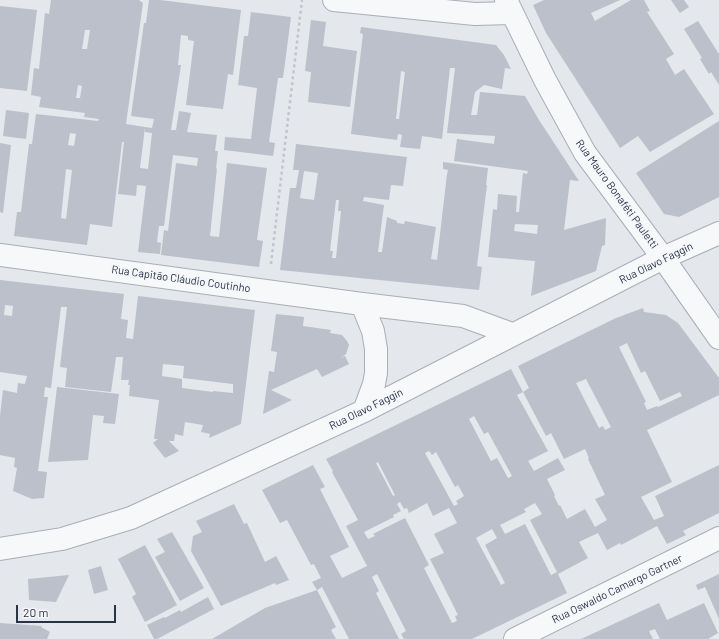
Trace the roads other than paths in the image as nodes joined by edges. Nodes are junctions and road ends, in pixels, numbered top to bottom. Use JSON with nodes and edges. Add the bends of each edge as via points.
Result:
{"nodes":[{"id":1,"x":334,"y":0,"type":"edge"},
{"id":2,"x":508,"y":6,"type":"edge"},
{"id":3,"x":719,"y":233,"type":"edge"},
{"id":4,"x":0,"y":255,"type":"edge"},
{"id":5,"x":664,"y":258,"type":"junction"},
{"id":6,"x":362,"y":304,"type":"junction"},
{"id":7,"x":512,"y":334,"type":"junction"},
{"id":8,"x":719,"y":338,"type":"edge"},
{"id":9,"x":364,"y":410,"type":"junction"},
{"id":10,"x":719,"y":538,"type":"edge"},
{"id":11,"x":5,"y":542,"type":"edge"},
{"id":12,"x":514,"y":639,"type":"edge"}],
"edges":[{"from":1,"to":2,"type":"street","via":[[475,14]]},
{"from":2,"to":5,"type":"street","name":"Rua Mauro Bonaféti Pauletti","via":[[585,153]]},
{"from":3,"to":5,"type":"street","name":"Rua Olavo Faggin"},
{"from":4,"to":6,"type":"street","name":"Rua Capitão Cláudio Coutinho"},
{"from":5,"to":7,"type":"street","name":"Rua Olavo Faggin"},
{"from":5,"to":8,"type":"street","name":"Rua Mauro Bonaféti Pauletti"},
{"from":6,"to":7,"type":"street","name":"Rua Capitão Cláudio Coutinho","via":[[463,316]]},
{"from":6,"to":9,"type":"street","via":[[373,330],[376,349],[374,384]]},
{"from":7,"to":9,"type":"street","name":"Rua Olavo Faggin"},
{"from":9,"to":11,"type":"street","name":"Rua Olavo Faggin","via":[[131,518],[62,539]]},
{"from":10,"to":12,"type":"street","name":"Rua Oswaldo Camargo Gartner"}]}
